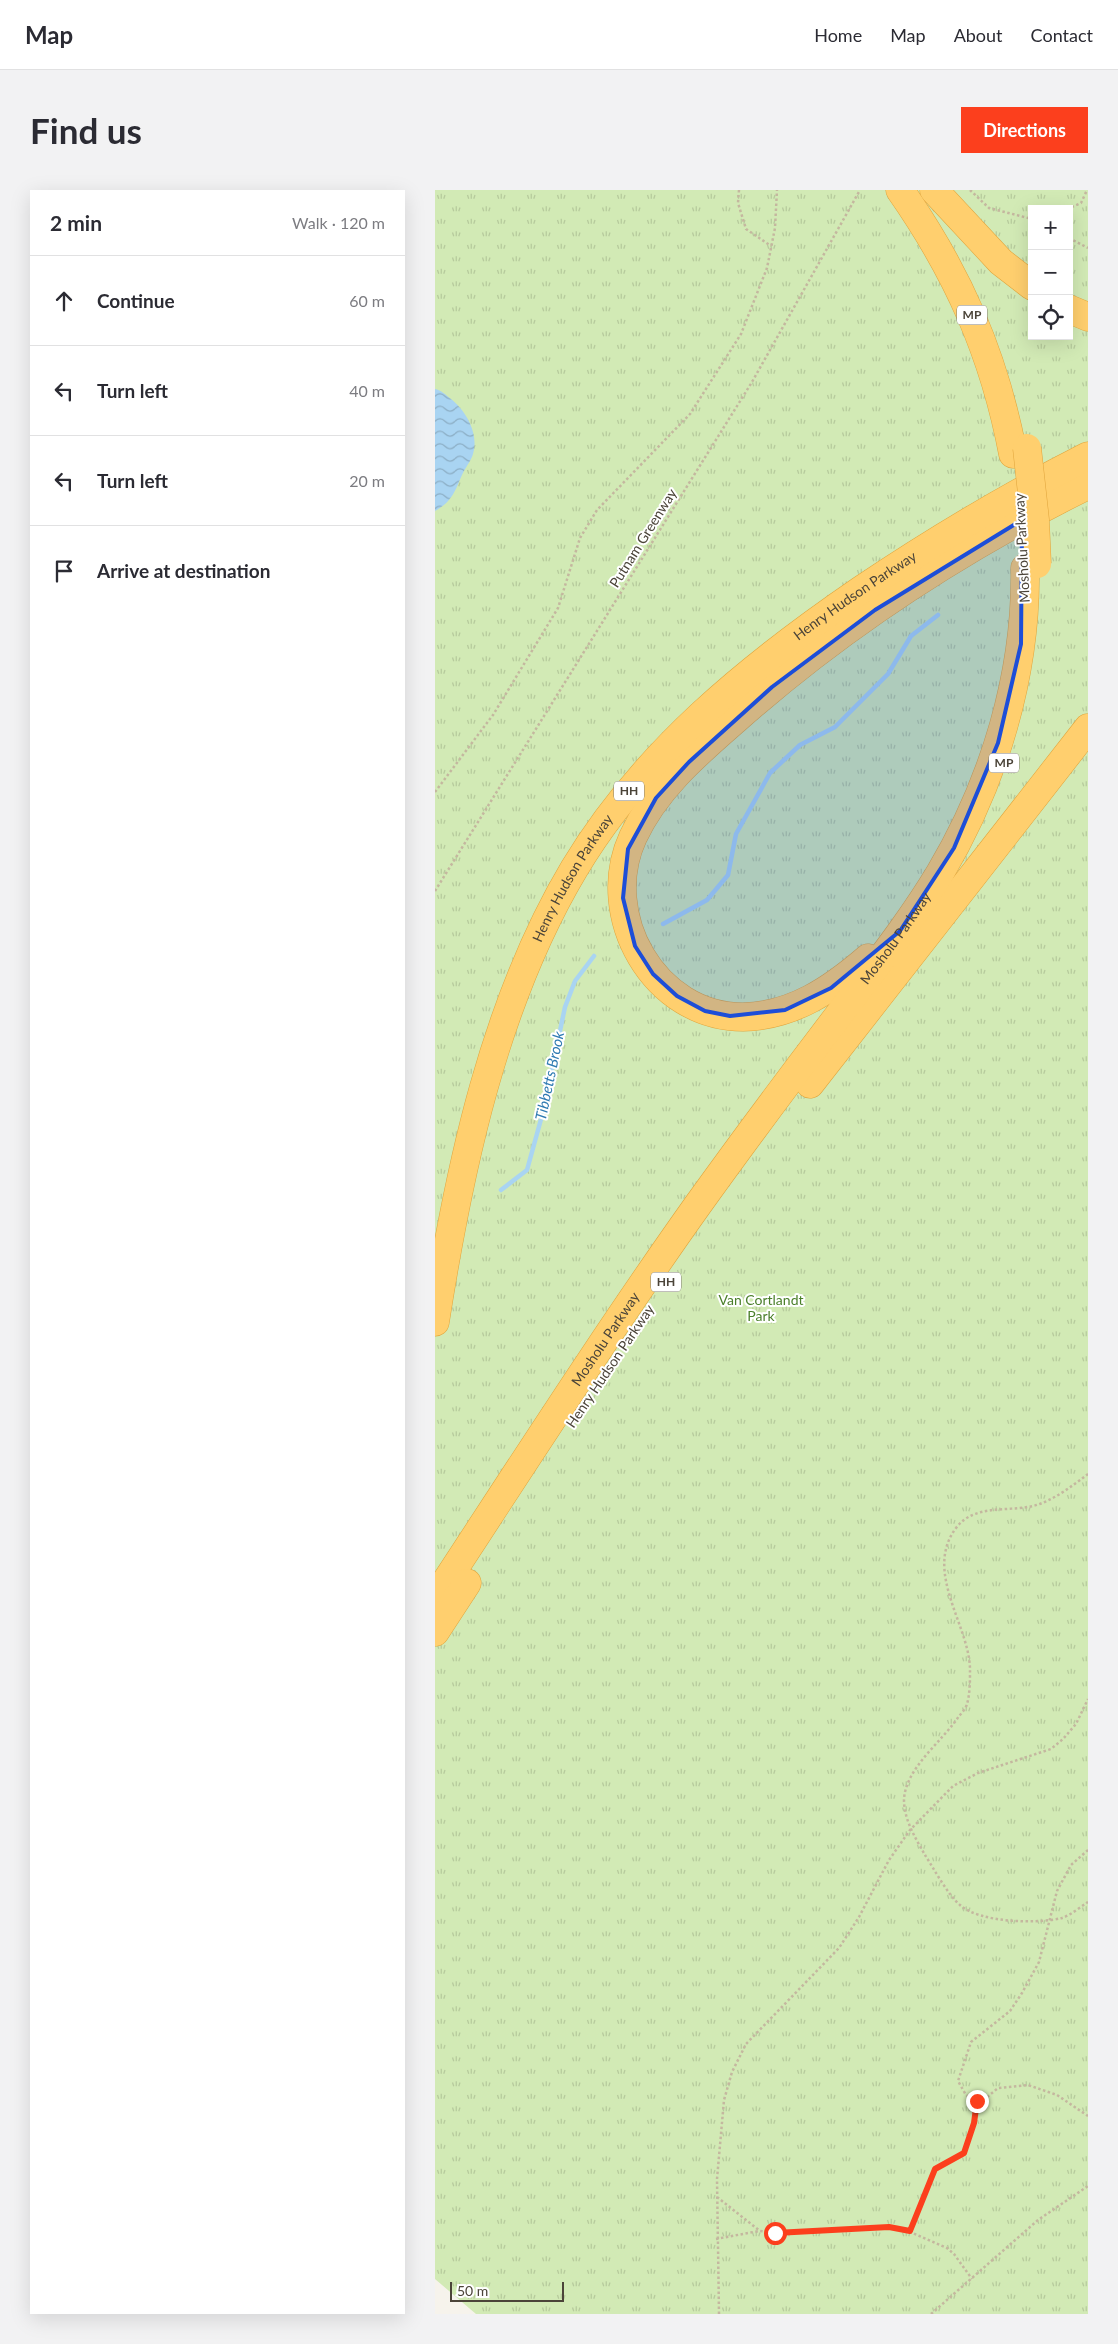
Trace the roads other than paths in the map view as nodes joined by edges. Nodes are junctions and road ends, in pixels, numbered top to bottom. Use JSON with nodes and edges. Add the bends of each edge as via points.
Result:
{"nodes":[{"id":1,"x":900,"y":190,"type":"edge"},
{"id":2,"x":917,"y":190,"type":"edge"},
{"id":3,"x":934,"y":190,"type":"edge"},
{"id":4,"x":1028,"y":283,"type":"edge"},
{"id":5,"x":1073,"y":311,"type":"edge"},
{"id":6,"x":1088,"y":317,"type":"edge"},
{"id":7,"x":1020,"y":451,"type":"junction"},
{"id":8,"x":1088,"y":456,"type":"edge"},
{"id":9,"x":1088,"y":485,"type":"edge"},
{"id":10,"x":1088,"y":728,"type":"edge"},
{"id":11,"x":909,"y":939,"type":"junction"},
{"id":12,"x":435,"y":1322,"type":"edge"},
{"id":13,"x":435,"y":1598,"type":"edge"},
{"id":14,"x":435,"y":1632,"type":"edge"}],
"edges":[{"from":1,"to":7,"type":"highway","name":"Mosholu Parkway","number":"MP","via":[[940,250],[968,305]]},
{"from":2,"to":7,"type":"highway","name":"Mosholu Parkway","number":"MP","via":[[948,234],[992,323],[1014,392]]},
{"from":3,"to":4,"type":"highway","via":[[1001,262]]},
{"from":5,"to":6,"type":"highway"},
{"from":7,"to":11,"type":"highway","name":"Mosholu Parkway","number":"MP","via":[[1022,508],[1031,566],[1009,706],[978,799]]},
{"from":8,"to":12,"type":"highway","name":"Henry Hudson Parkway","number":"HH","via":[[966,522],[789,641],[701,714],[645,773],[609,818],[576,866],[551,912],[507,1015],[459,1189]]},
{"from":9,"to":11,"type":"highway","via":[[991,537],[913,585],[833,639],[772,687],[664,787],[648,809],[628,849],[622,880],[623,898],[635,946],[665,986],[705,1011],[730,1016],[756,1016],[799,1005]]},
{"from":10,"to":11,"type":"highway","name":"Henry Hudson Parkway","number":"HH"},
{"from":11,"to":13,"type":"highway","name":"Mosholu Parkway","number":"MP","via":[[765,1113],[656,1265]]},
{"from":11,"to":14,"type":"highway","name":"Henry Hudson Parkway","number":"HH","via":[[681,1260]]}]}
